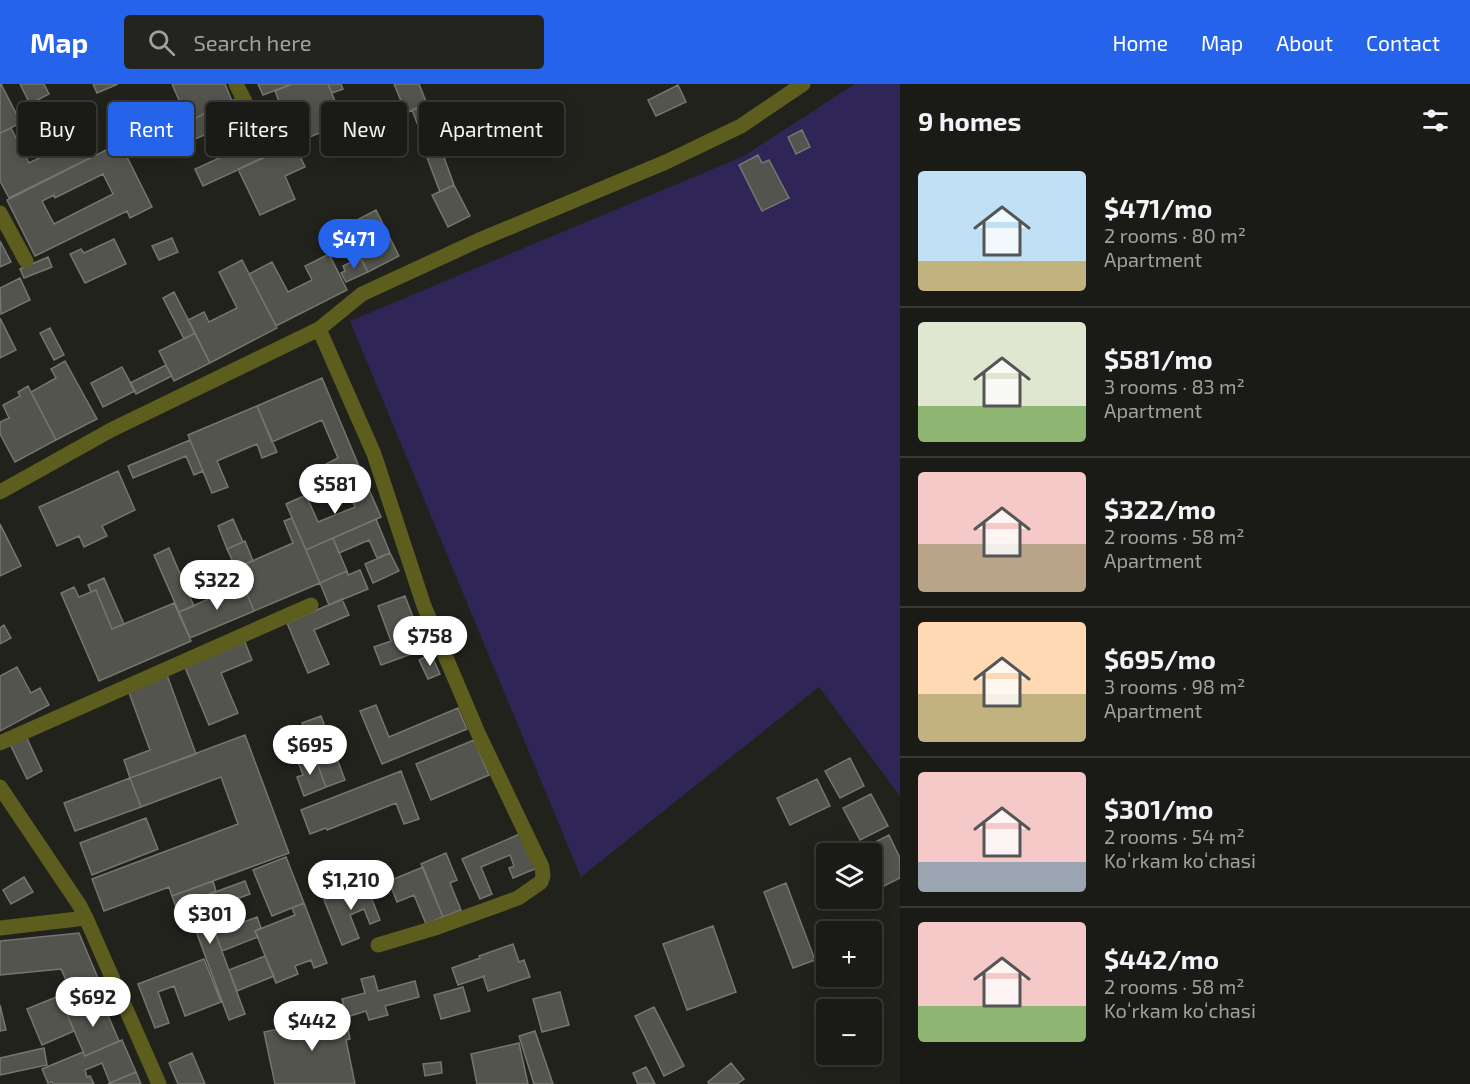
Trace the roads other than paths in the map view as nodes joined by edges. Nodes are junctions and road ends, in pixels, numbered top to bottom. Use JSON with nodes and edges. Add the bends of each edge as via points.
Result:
{"nodes":[{"id":1,"x":236,"y":84,"type":"edge"},
{"id":2,"x":803,"y":84,"type":"edge"},
{"id":3,"x":245,"y":102,"type":"edge"},
{"id":4,"x":0,"y":213,"type":"edge"},
{"id":5,"x":26,"y":261,"type":"dead end"},
{"id":6,"x":319,"y":329,"type":"junction"},
{"id":7,"x":0,"y":492,"type":"edge"},
{"id":8,"x":311,"y":605,"type":"dead end"},
{"id":9,"x":0,"y":743,"type":"edge"},
{"id":10,"x":0,"y":786,"type":"edge"},
{"id":11,"x":86,"y":918,"type":"junction"},
{"id":12,"x":0,"y":928,"type":"edge"},
{"id":13,"x":378,"y":945,"type":"dead end"},
{"id":14,"x":159,"y":1084,"type":"edge"}],
"edges":[{"from":1,"to":3,"type":"street"},
{"from":2,"to":6,"type":"street","via":[[741,126],[676,157],[362,294]]},
{"from":4,"to":5,"type":"street"},
{"from":6,"to":7,"type":"street","via":[[111,430]]},
{"from":6,"to":13,"type":"street","via":[[374,454],[424,606],[478,733],[543,867],[541,882],[518,898]]},
{"from":8,"to":9,"type":"street"},
{"from":10,"to":11,"type":"street"},
{"from":11,"to":12,"type":"street"},
{"from":11,"to":14,"type":"street"}]}
